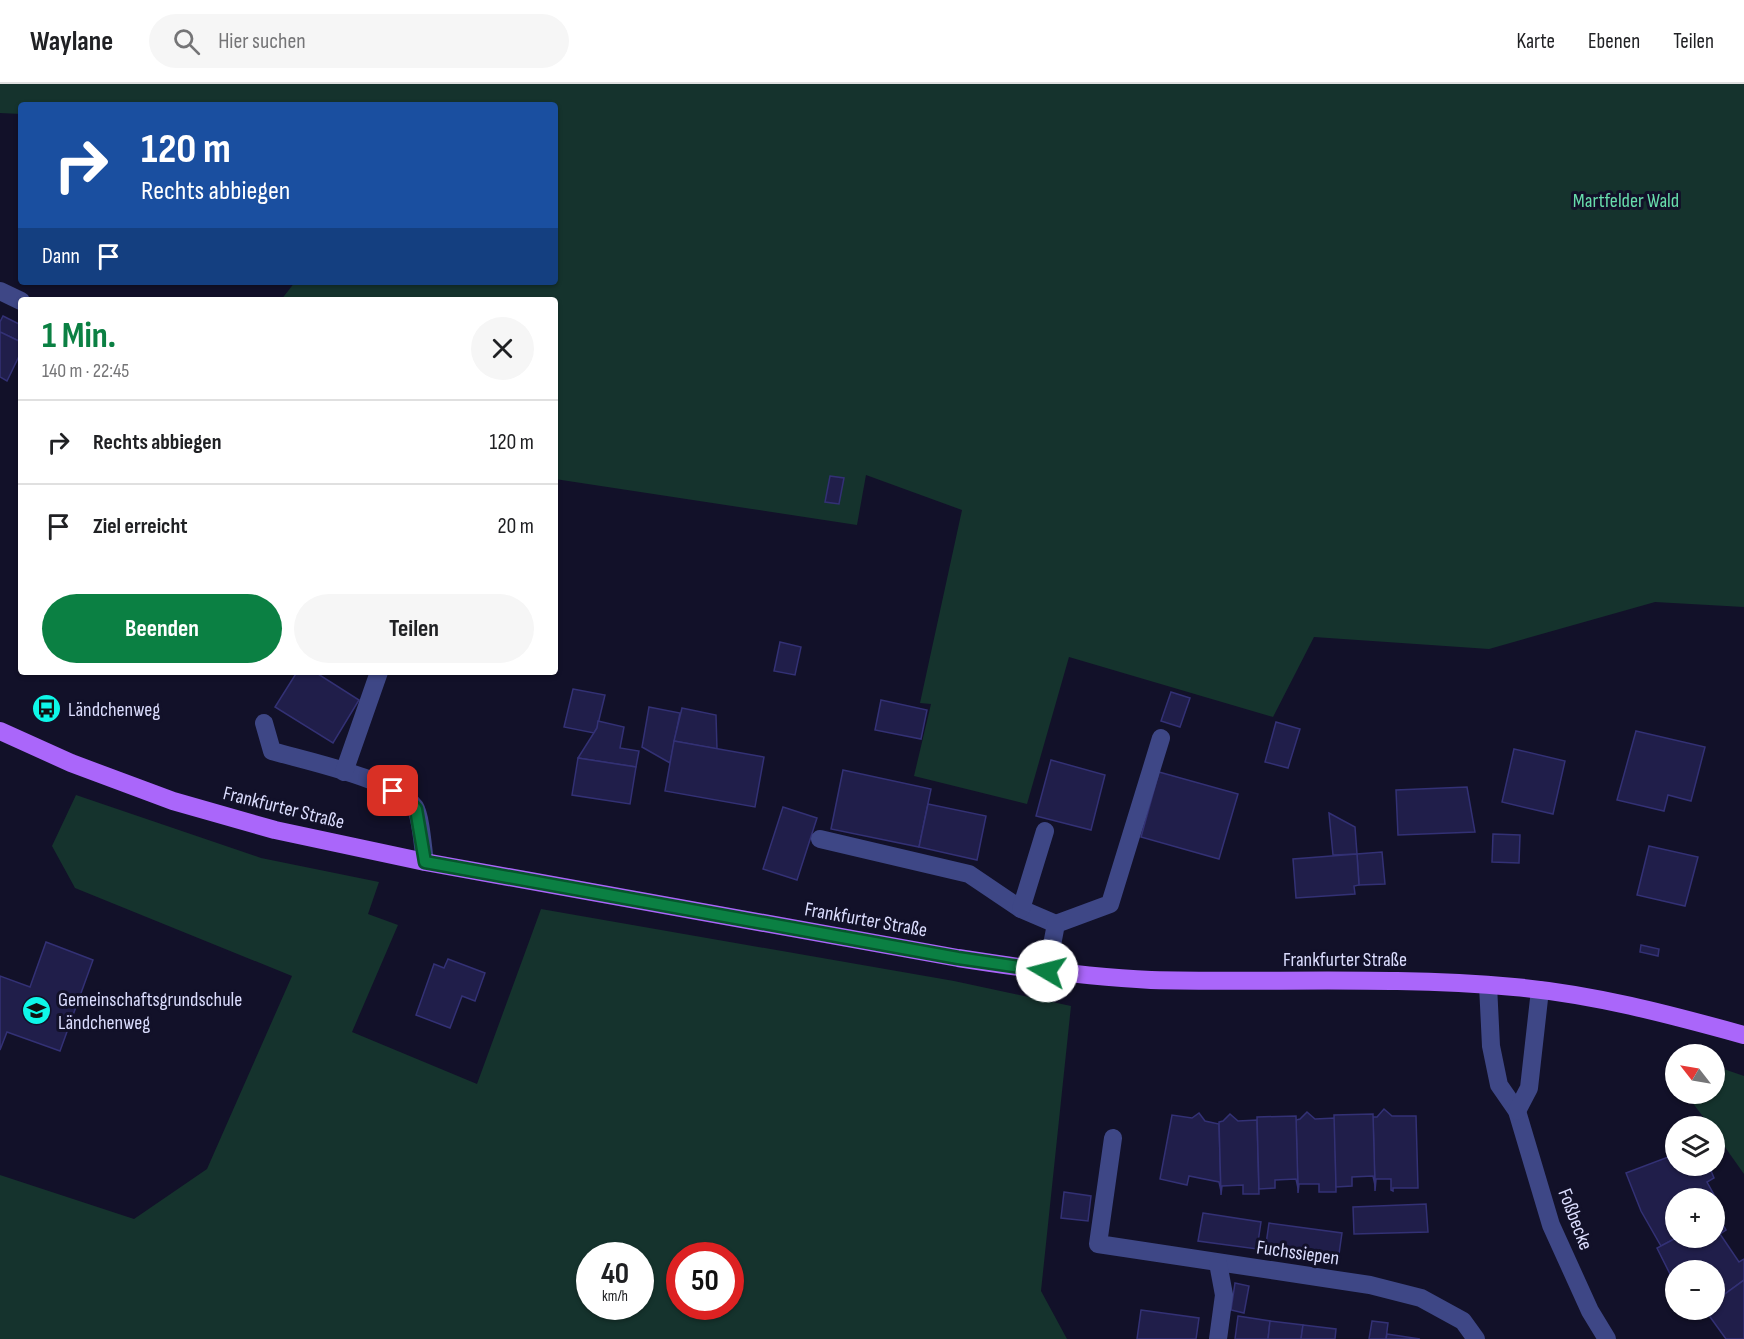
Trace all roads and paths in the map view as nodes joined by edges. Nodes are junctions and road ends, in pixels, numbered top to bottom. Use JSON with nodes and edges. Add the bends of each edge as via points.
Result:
{"nodes":[{"id":1,"x":0,"y":291,"type":"edge"},
{"id":2,"x":18,"y":300,"type":"edge"},
{"id":3,"x":378,"y":675,"type":"edge"},
{"id":4,"x":264,"y":723,"type":"dead end"},
{"id":5,"x":0,"y":731,"type":"edge"},
{"id":6,"x":1161,"y":738,"type":"dead end"},
{"id":7,"x":344,"y":772,"type":"junction"},
{"id":8,"x":1045,"y":831,"type":"dead end"},
{"id":9,"x":820,"y":839,"type":"dead end"},
{"id":10,"x":425,"y":862,"type":"junction"},
{"id":11,"x":1021,"y":909,"type":"junction"},
{"id":12,"x":1056,"y":924,"type":"junction"},
{"id":13,"x":1047,"y":971,"type":"junction"},
{"id":14,"x":1488,"y":985,"type":"junction"},
{"id":15,"x":1540,"y":990,"type":"junction"},
{"id":16,"x":1744,"y":1035,"type":"edge"},
{"id":17,"x":1517,"y":1111,"type":"junction"},
{"id":18,"x":1113,"y":1138,"type":"dead end"},
{"id":19,"x":1218,"y":1263,"type":"junction"},
{"id":20,"x":1218,"y":1339,"type":"edge"},
{"id":21,"x":1476,"y":1339,"type":"edge"},
{"id":22,"x":1607,"y":1339,"type":"edge"}],
"edges":[{"from":1,"to":2,"type":"street"},
{"from":3,"to":7,"type":"street"},
{"from":4,"to":7,"type":"street","via":[[272,751]]},
{"from":5,"to":10,"type":"main road","name":"Frankfurter Straße","via":[[71,763],[173,801],[275,830]]},
{"from":6,"to":12,"type":"street","via":[[1110,904]]},
{"from":7,"to":10,"type":"street","via":[[406,798],[416,809]]},
{"from":8,"to":11,"type":"street"},
{"from":9,"to":11,"type":"street","via":[[969,874]]},
{"from":10,"to":13,"type":"main road","name":"Frankfurter Straße"},
{"from":11,"to":12,"type":"street"},
{"from":12,"to":13,"type":"street"},
{"from":13,"to":14,"type":"main road","name":"Frankfurter Straße","via":[[1148,980],[1362,980]]},
{"from":14,"to":15,"type":"main road","name":"Frankfurter Straße"},
{"from":14,"to":17,"type":"street","name":"Foßbecke","via":[[1491,1046],[1499,1085]]},
{"from":15,"to":16,"type":"main road","name":"Frankfurter Straße","via":[[1620,1002]]},
{"from":15,"to":17,"type":"street","via":[[1529,1088]]},
{"from":17,"to":22,"type":"street","name":"Foßbecke","via":[[1551,1225]]},
{"from":18,"to":19,"type":"street","name":"Fuchssiepen","via":[[1098,1244]]},
{"from":19,"to":20,"type":"street","via":[[1224,1295]]},
{"from":19,"to":21,"type":"street","name":"Fuchssiepen","via":[[1370,1286],[1421,1298],[1463,1321]]}]}
